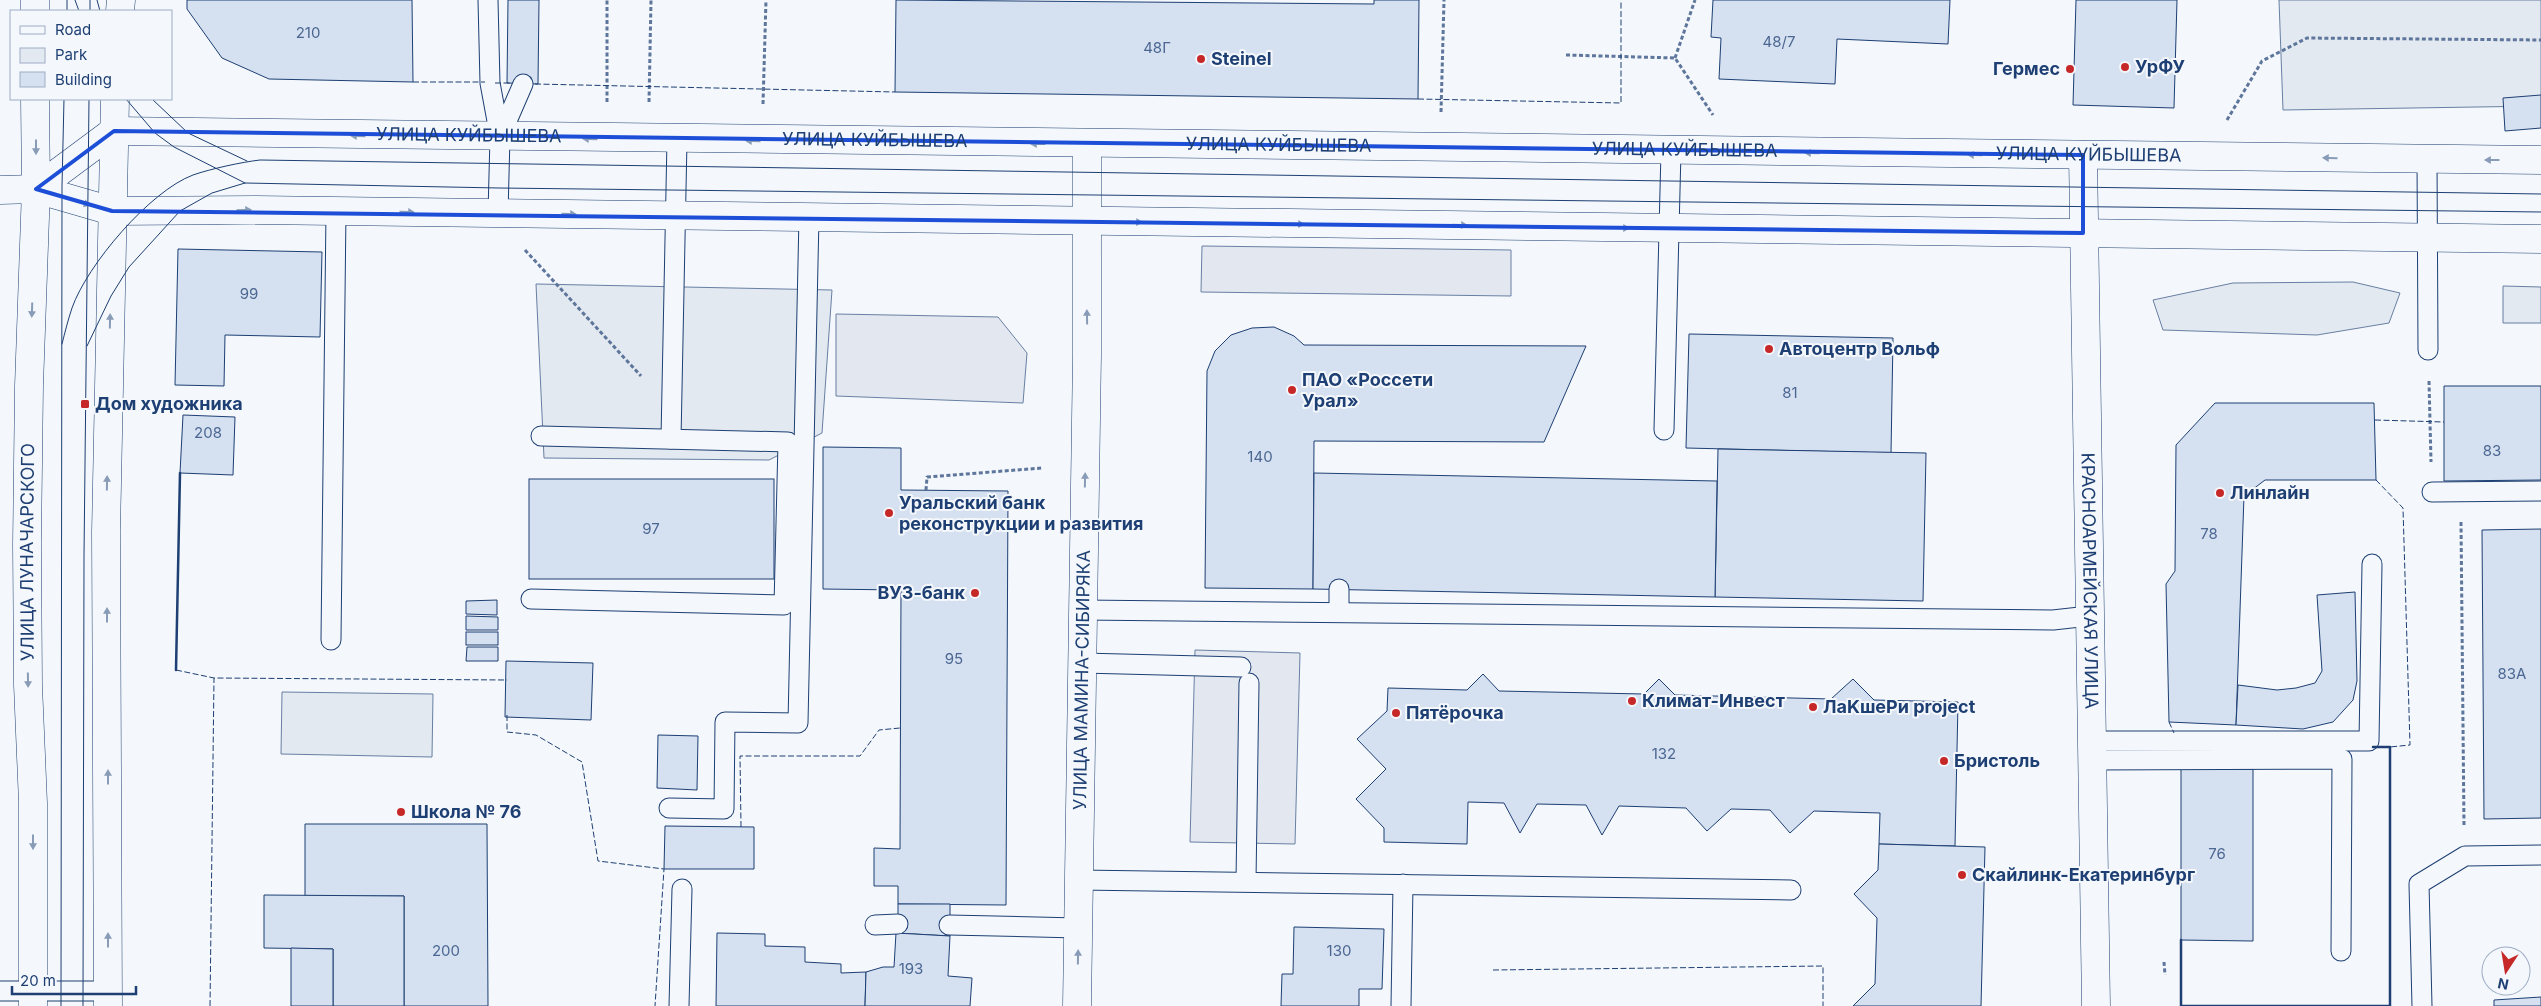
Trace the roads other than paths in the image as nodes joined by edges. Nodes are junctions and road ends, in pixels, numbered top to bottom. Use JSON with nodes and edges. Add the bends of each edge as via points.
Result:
{"nodes":[{"id":1,"x":488,"y":0,"type":"edge"},
{"id":2,"x":523,"y":84,"type":"dead end"},
{"id":3,"x":35,"y":100,"type":"edge"},
{"id":4,"x":115,"y":100,"type":"edge"},
{"id":5,"x":114,"y":132,"type":"junction"},
{"id":6,"x":500,"y":138,"type":"junction"},
{"id":7,"x":677,"y":140,"type":"junction"},
{"id":8,"x":1087,"y":144,"type":"junction"},
{"id":9,"x":1671,"y":151,"type":"junction"},
{"id":10,"x":2083,"y":155,"type":"junction"},
{"id":11,"x":2426,"y":159,"type":"junction"},
{"id":12,"x":2541,"y":160,"type":"edge"},
{"id":13,"x":36,"y":189,"type":"junction"},
{"id":14,"x":0,"y":190,"type":"edge"},
{"id":15,"x":336,"y":211,"type":"junction"},
{"id":16,"x":112,"y":212,"type":"junction"},
{"id":17,"x":498,"y":213,"type":"junction"},
{"id":18,"x":676,"y":216,"type":"junction"},
{"id":19,"x":809,"y":217,"type":"junction"},
{"id":20,"x":1086,"y":220,"type":"junction"},
{"id":21,"x":1669,"y":228,"type":"junction"},
{"id":22,"x":2083,"y":233,"type":"junction"},
{"id":23,"x":2426,"y":238,"type":"junction"},
{"id":24,"x":2541,"y":239,"type":"edge"},
{"id":25,"x":2428,"y":350,"type":"road end"},
{"id":26,"x":1664,"y":430,"type":"dead end"},
{"id":27,"x":541,"y":436,"type":"dead end"},
{"id":28,"x":671,"y":439,"type":"junction"},
{"id":29,"x":2541,"y":491,"type":"edge"},
{"id":30,"x":2432,"y":492,"type":"road end"},
{"id":31,"x":2372,"y":564,"type":"dead end"},
{"id":32,"x":1339,"y":589,"type":"dead end"},
{"id":33,"x":531,"y":599,"type":"dead end"},
{"id":34,"x":1082,"y":610,"type":"junction"},
{"id":35,"x":1339,"y":612,"type":"junction"},
{"id":36,"x":2089,"y":616,"type":"junction"},
{"id":37,"x":331,"y":640,"type":"dead end"},
{"id":38,"x":1082,"y":663,"type":"junction"},
{"id":39,"x":2092,"y":751,"type":"junction"},
{"id":40,"x":669,"y":808,"type":"dead end"},
{"id":41,"x":2541,"y":855,"type":"edge"},
{"id":42,"x":1079,"y":880,"type":"junction"},
{"id":43,"x":1246,"y":882,"type":"junction"},
{"id":44,"x":1403,"y":884,"type":"junction"},
{"id":45,"x":682,"y":889,"type":"dead end"},
{"id":46,"x":1791,"y":890,"type":"dead end"},
{"id":47,"x":898,"y":924,"type":"dead end"},
{"id":48,"x":875,"y":925,"type":"dead end"},
{"id":49,"x":949,"y":926,"type":"dead end"},
{"id":50,"x":1078,"y":928,"type":"junction"},
{"id":51,"x":2341,"y":951,"type":"dead end"},
{"id":52,"x":0,"y":991,"type":"edge"},
{"id":53,"x":33,"y":998,"type":"edge"},
{"id":54,"x":109,"y":998,"type":"edge"},
{"id":55,"x":678,"y":1006,"type":"edge"},
{"id":56,"x":1077,"y":1006,"type":"edge"},
{"id":57,"x":1401,"y":1006,"type":"edge"},
{"id":58,"x":2096,"y":1006,"type":"edge"},
{"id":59,"x":2422,"y":1006,"type":"edge"}],
"edges":[{"from":1,"to":6,"type":"lane","via":[[490,82]]},
{"from":2,"to":6,"type":"lane"},
{"from":3,"to":13,"type":"main road","name":"УЛИЦА ЛУНАЧАРСКОГО","one_way":true},
{"from":4,"to":5,"type":"main road"},
{"from":6,"to":5,"type":"main road","name":"УЛИЦА КУЙБЫШЕВА","one_way":true},
{"from":5,"to":13,"type":"main road"},
{"from":5,"to":16,"type":"main road"},
{"from":7,"to":6,"type":"main road","name":"УЛИЦА КУЙБЫШЕВА","one_way":true},
{"from":6,"to":17,"type":"lane"},
{"from":8,"to":7,"type":"main road","name":"УЛИЦА КУЙБЫШЕВА","one_way":true},
{"from":7,"to":18,"type":"lane"},
{"from":8,"to":9,"type":"main road","name":"УЛИЦА КУЙБЫШЕВА"},
{"from":8,"to":20,"type":"main road","name":"УЛИЦА МАМИНА-СИБИРЯКА"},
{"from":10,"to":9,"type":"main road","name":"УЛИЦА КУЙБЫШЕВА","one_way":true},
{"from":9,"to":21,"type":"lane"},
{"from":11,"to":10,"type":"main road","name":"УЛИЦА КУЙБЫШЕВА","one_way":true},
{"from":10,"to":22,"type":"main road","name":"КРАСНОАРМЕЙСКАЯ УЛИЦА"},
{"from":12,"to":11,"type":"main road","name":"УЛИЦА КУЙБЫШЕВА","one_way":true},
{"from":11,"to":23,"type":"lane"},
{"from":13,"to":14,"type":"main road"},
{"from":13,"to":16,"type":"main road","one_way":true},
{"from":13,"to":53,"type":"main road","name":"УЛИЦА ЛУНАЧАРСКОГО","one_way":true,"via":[[29,386],[28,544]]},
{"from":16,"to":15,"type":"main road","one_way":true},
{"from":15,"to":17,"type":"main road","one_way":true},
{"from":15,"to":37,"type":"lane"},
{"from":54,"to":16,"type":"main road","one_way":true,"via":[[106,532]]},
{"from":17,"to":18,"type":"main road","one_way":true},
{"from":18,"to":19,"type":"main road"},
{"from":18,"to":28,"type":"lane"},
{"from":19,"to":20,"type":"main road"},
{"from":19,"to":40,"type":"lane","via":[[798,723],[725,722],[724,809]]},
{"from":20,"to":21,"type":"main road","one_way":true},
{"from":34,"to":20,"type":"main road","name":"УЛИЦА МАМИНА-СИБИРЯКА","one_way":true,"via":[[1088,355]]},
{"from":21,"to":22,"type":"main road"},
{"from":21,"to":26,"type":"lane"},
{"from":22,"to":23,"type":"main road"},
{"from":22,"to":36,"type":"main road","name":"КРАСНОАРМЕЙСКАЯ УЛИЦА"},
{"from":23,"to":24,"type":"main road"},
{"from":23,"to":25,"type":"lane"},
{"from":27,"to":28,"type":"lane"},
{"from":28,"to":33,"type":"lane","via":[[788,442],[784,605]]},
{"from":29,"to":30,"type":"lane"},
{"from":31,"to":39,"type":"lane","via":[[2369,741]]},
{"from":32,"to":35,"type":"lane"},
{"from":34,"to":35,"type":"lane"},
{"from":34,"to":38,"type":"main road","name":"УЛИЦА МАМИНА-СИБИРЯКА"},
{"from":35,"to":36,"type":"lane","via":[[2053,620]]},
{"from":36,"to":39,"type":"main road","name":"КРАСНОАРМЕЙСКАЯ УЛИЦА"},
{"from":38,"to":42,"type":"main road","name":"УЛИЦА МАМИНА-СИБИРЯКА"},
{"from":38,"to":43,"type":"lane","via":[[1245,675]]},
{"from":39,"to":51,"type":"lane","via":[[2342,759]]},
{"from":39,"to":58,"type":"main road","name":"КРАСНОАРМЕЙСКАЯ УЛИЦА"},
{"from":41,"to":59,"type":"lane","via":[[2465,856],[2419,884]]},
{"from":42,"to":43,"type":"lane"},
{"from":42,"to":50,"type":"main road","name":"УЛИЦА МАМИНА-СИБИРЯКА"},
{"from":43,"to":44,"type":"lane"},
{"from":44,"to":46,"type":"lane"},
{"from":44,"to":57,"type":"lane"},
{"from":45,"to":55,"type":"lane"},
{"from":47,"to":48,"type":"lane"},
{"from":49,"to":50,"type":"lane"},
{"from":56,"to":50,"type":"main road","name":"УЛИЦА МАМИНА-СИБИРЯКА","one_way":true},
{"from":52,"to":53,"type":"lane"},
{"from":53,"to":54,"type":"lane"}]}
